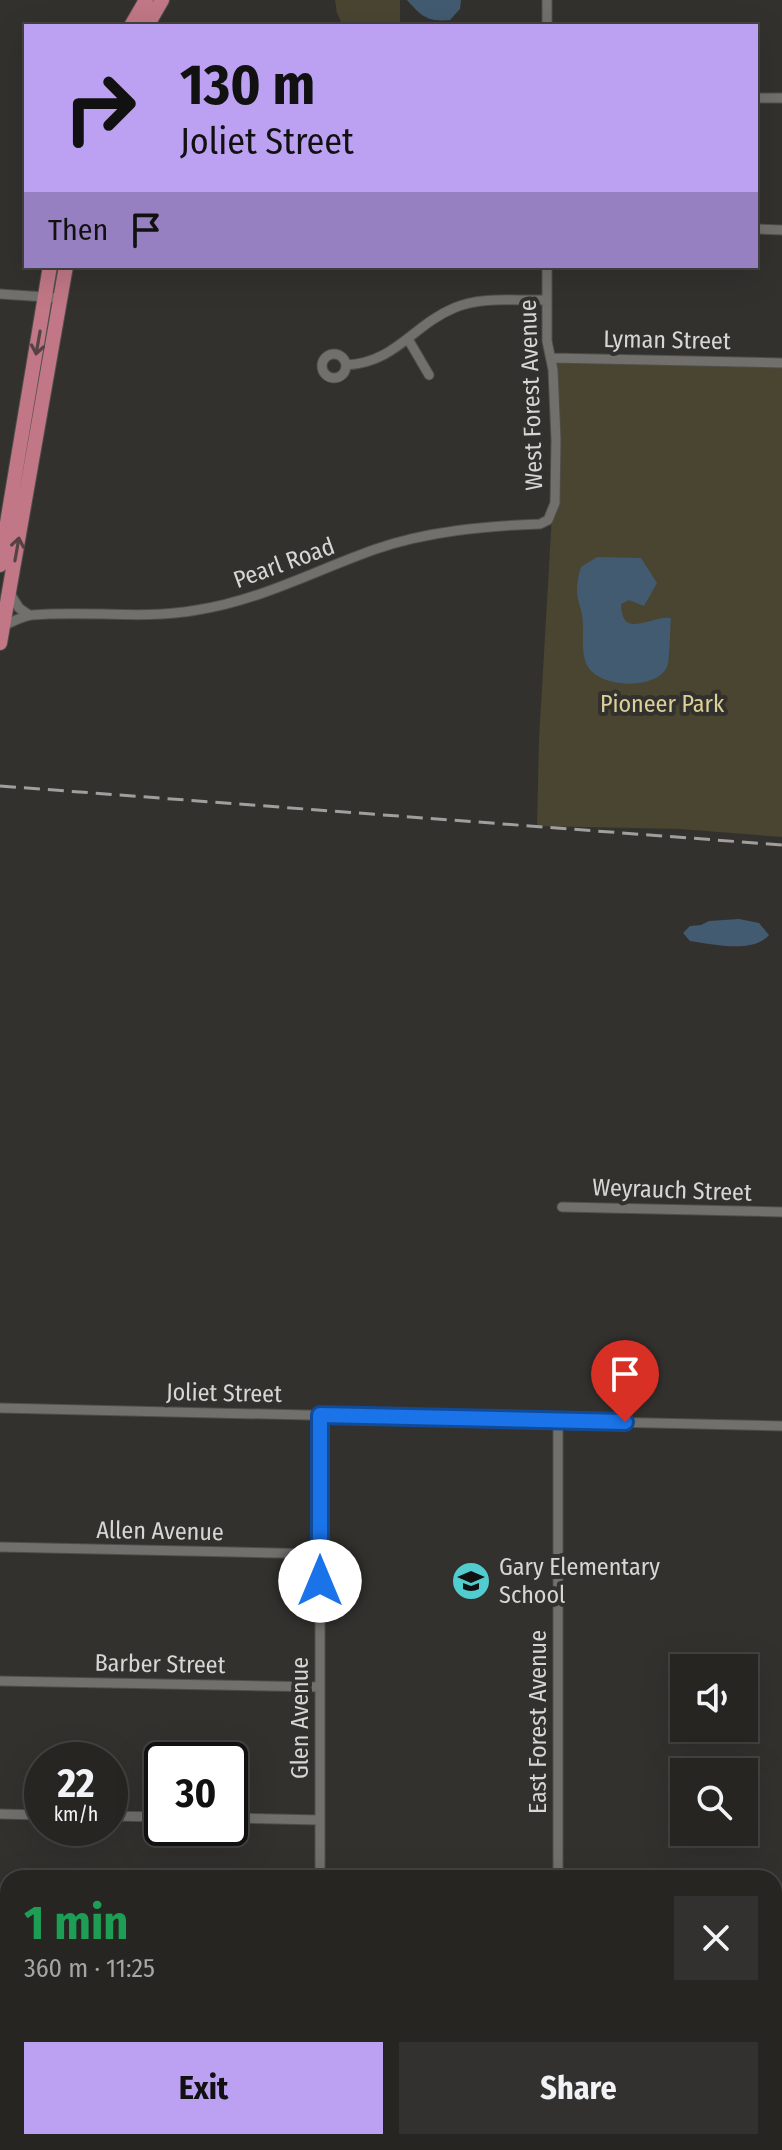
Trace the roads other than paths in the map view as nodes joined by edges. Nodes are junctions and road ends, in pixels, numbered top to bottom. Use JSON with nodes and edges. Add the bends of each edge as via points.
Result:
{"nodes":[{"id":1,"x":146,"y":0,"type":"edge"},
{"id":2,"x":162,"y":0,"type":"edge"},
{"id":3,"x":547,"y":0,"type":"edge"},
{"id":4,"x":132,"y":24,"type":"edge"},
{"id":5,"x":148,"y":24,"type":"edge"},
{"id":6,"x":547,"y":24,"type":"edge"},
{"id":7,"x":758,"y":98,"type":"edge"},
{"id":8,"x":782,"y":98,"type":"edge"},
{"id":9,"x":758,"y":229,"type":"edge"},
{"id":10,"x":782,"y":230,"type":"edge"},
{"id":11,"x":50,"y":268,"type":"edge"},
{"id":12,"x":66,"y":268,"type":"edge"},
{"id":13,"x":547,"y":268,"type":"edge"},
{"id":14,"x":0,"y":294,"type":"edge"},
{"id":15,"x":45,"y":297,"type":"junction"},
{"id":16,"x":61,"y":298,"type":"junction"},
{"id":17,"x":547,"y":300,"type":"junction"},
{"id":18,"x":408,"y":339,"type":"junction"},
{"id":19,"x":551,"y":358,"type":"junction"},
{"id":20,"x":782,"y":363,"type":"edge"},
{"id":21,"x":346,"y":365,"type":"dead end"},
{"id":22,"x":429,"y":375,"type":"dead end"},
{"id":23,"x":548,"y":520,"type":"joint"},
{"id":24,"x":0,"y":565,"type":"edge"},
{"id":25,"x":9,"y":592,"type":"junction"},
{"id":26,"x":29,"y":615,"type":"junction"},
{"id":27,"x":3,"y":626,"type":"junction"},
{"id":28,"x":0,"y":643,"type":"edge"},
{"id":29,"x":562,"y":1207,"type":"dead end"},
{"id":30,"x":782,"y":1212,"type":"edge"},
{"id":31,"x":0,"y":1408,"type":"edge"},
{"id":32,"x":320,"y":1415,"type":"junction"},
{"id":33,"x":558,"y":1422,"type":"junction"},
{"id":34,"x":782,"y":1426,"type":"edge"},
{"id":35,"x":0,"y":1547,"type":"edge"},
{"id":36,"x":320,"y":1554,"type":"junction"},
{"id":37,"x":0,"y":1681,"type":"edge"},
{"id":38,"x":320,"y":1687,"type":"junction"},
{"id":39,"x":0,"y":1814,"type":"edge"},
{"id":40,"x":24,"y":1815,"type":"edge"},
{"id":41,"x":248,"y":1818,"type":"edge"},
{"id":42,"x":320,"y":1820,"type":"junction"},
{"id":43,"x":320,"y":1870,"type":"edge"},
{"id":44,"x":558,"y":1870,"type":"edge"}],
"edges":[{"from":1,"to":4,"type":"main road"},
{"from":2,"to":5,"type":"main road"},
{"from":3,"to":6,"type":"street"},
{"from":7,"to":8,"type":"street"},
{"from":9,"to":10,"type":"street"},
{"from":11,"to":15,"type":"main road"},
{"from":12,"to":16,"type":"main road"},
{"from":13,"to":17,"type":"street","name":"West Forest Avenue"},
{"from":14,"to":15,"type":"street"},
{"from":15,"to":16,"type":"street"},
{"from":15,"to":24,"type":"main road","one_way":true},
{"from":25,"to":16,"type":"main road","one_way":true},
{"from":17,"to":18,"type":"street","via":[[470,303],[444,313]]},
{"from":17,"to":19,"type":"street","name":"West Forest Avenue"},
{"from":18,"to":21,"type":"street","via":[[382,358]]},
{"from":18,"to":22,"type":"street"},
{"from":19,"to":20,"type":"street","name":"Lyman Street"},
{"from":19,"to":23,"type":"street","name":"West Forest Avenue","via":[[555,503]]},
{"from":23,"to":26,"type":"street","name":"Pearl Road","via":[[416,538],[263,594],[197,610],[138,616]]},
{"from":25,"to":26,"type":"street"},
{"from":25,"to":27,"type":"main road"},
{"from":26,"to":27,"type":"street","name":"Pearl Road"},
{"from":27,"to":28,"type":"main road"},
{"from":29,"to":30,"type":"street","name":"Weyrauch Street"},
{"from":31,"to":32,"type":"street","name":"Joliet Street"},
{"from":32,"to":33,"type":"street","name":"Joliet Street"},
{"from":32,"to":36,"type":"street","name":"Glen Avenue"},
{"from":33,"to":34,"type":"street","name":"Joliet Street"},
{"from":33,"to":44,"type":"street","name":"East Forest Avenue"},
{"from":35,"to":36,"type":"street","name":"Allen Avenue"},
{"from":36,"to":38,"type":"street","name":"Glen Avenue"},
{"from":37,"to":38,"type":"street","name":"Barber Street"},
{"from":38,"to":42,"type":"street","name":"Glen Avenue"},
{"from":39,"to":40,"type":"street"},
{"from":41,"to":42,"type":"street"},
{"from":42,"to":43,"type":"street","name":"Glen Avenue"}]}
